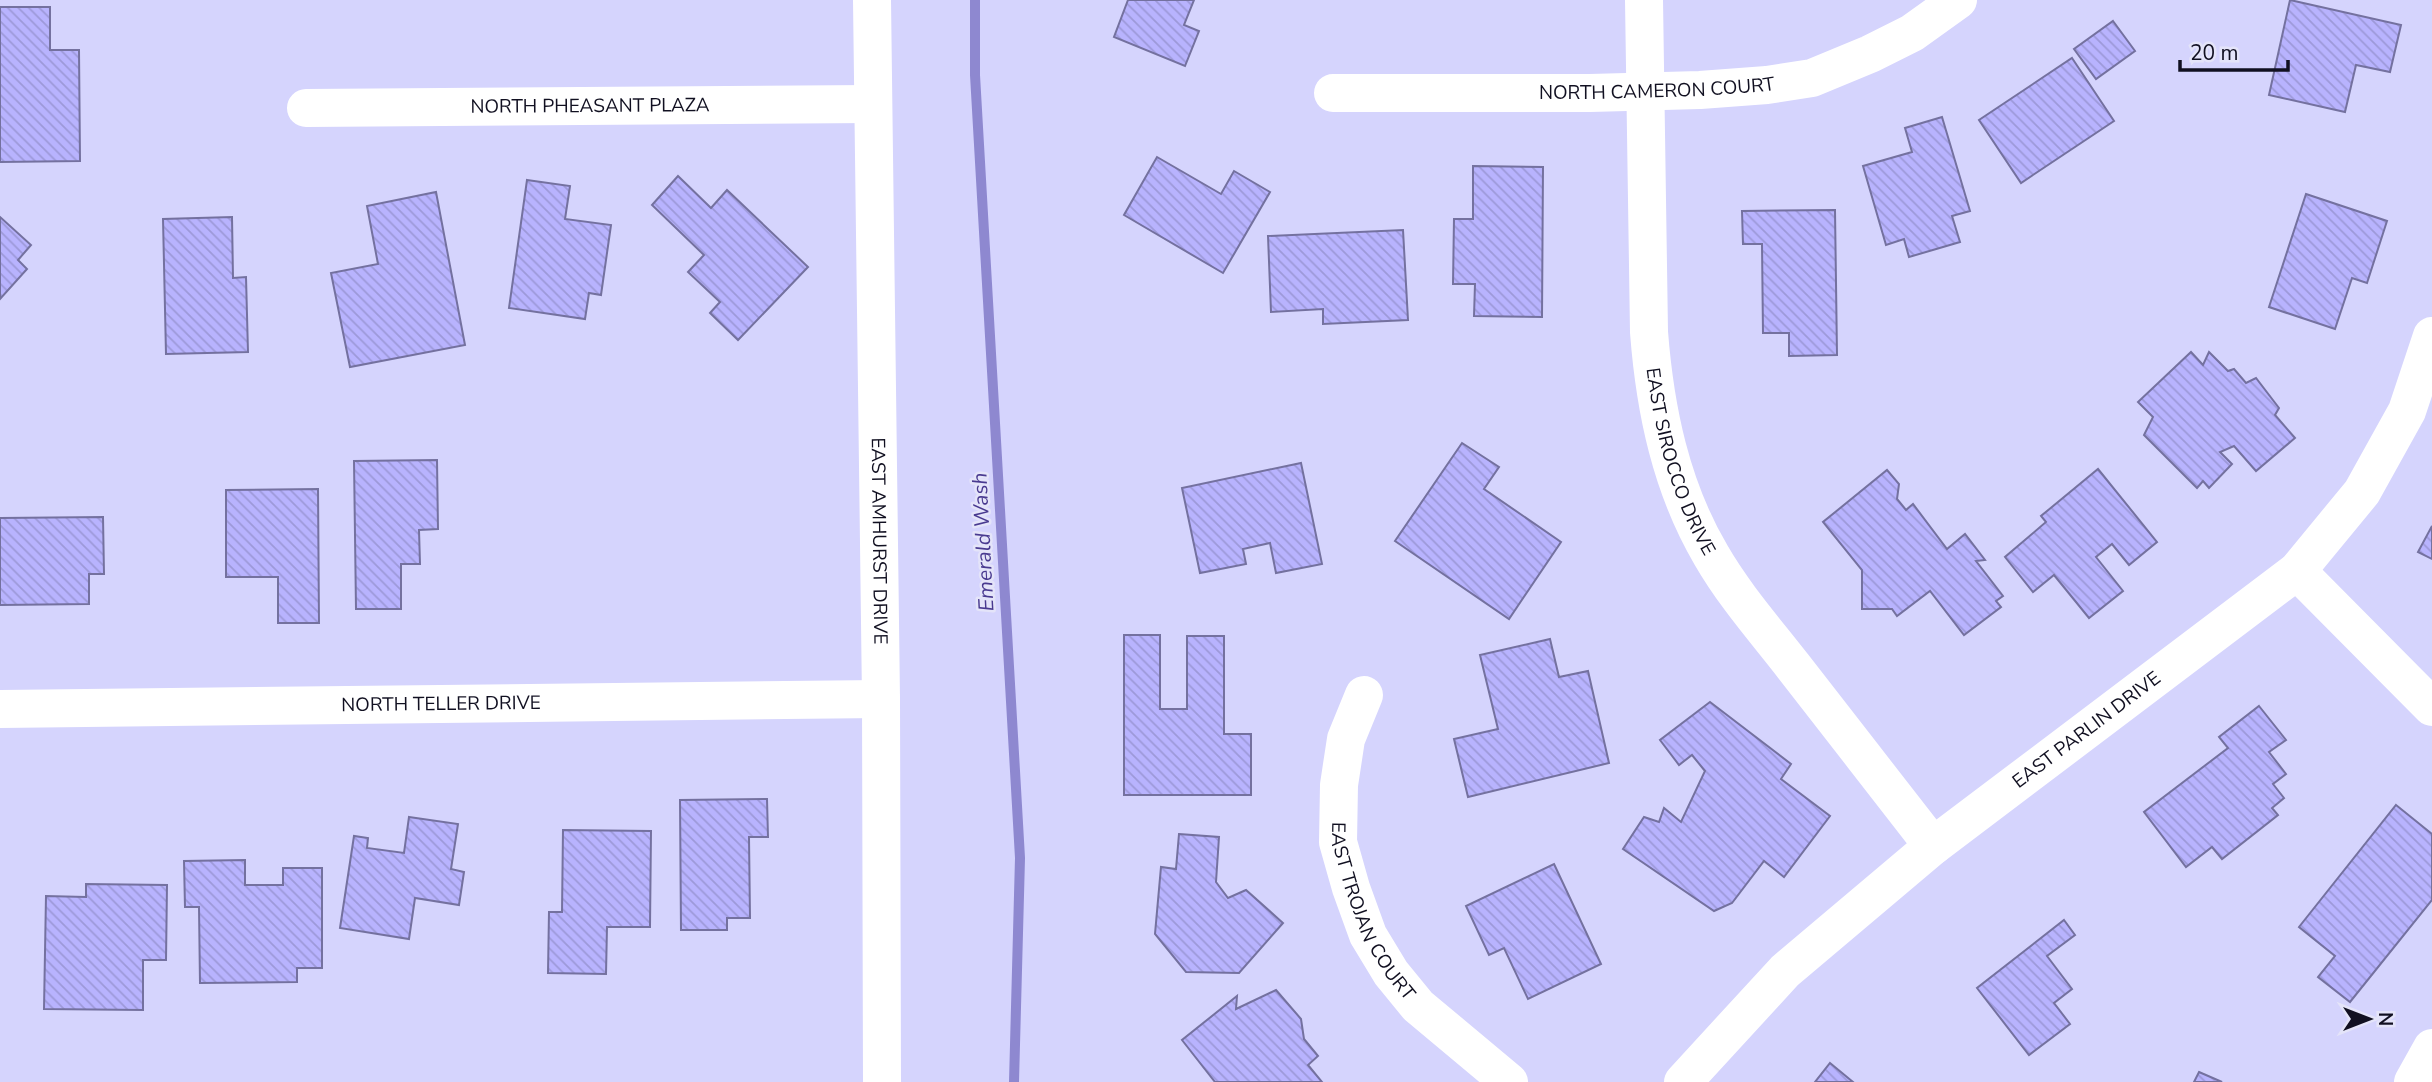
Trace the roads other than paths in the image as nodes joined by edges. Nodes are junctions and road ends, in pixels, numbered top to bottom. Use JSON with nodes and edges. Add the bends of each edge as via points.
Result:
{"nodes":[{"id":1,"x":872,"y":0,"type":"edge"},
{"id":2,"x":1644,"y":0,"type":"edge"},
{"id":3,"x":1958,"y":0,"type":"edge"},
{"id":4,"x":1646,"y":92,"type":"junction"},
{"id":5,"x":1333,"y":93,"type":"dead end"},
{"id":6,"x":872,"y":103,"type":"junction"},
{"id":7,"x":306,"y":108,"type":"dead end"},
{"id":8,"x":2432,"y":336,"type":"edge"},
{"id":9,"x":2297,"y":571,"type":"junction"},
{"id":10,"x":1364,"y":695,"type":"dead end"},
{"id":11,"x":881,"y":699,"type":"junction"},
{"id":12,"x":2432,"y":707,"type":"edge"},
{"id":13,"x":0,"y":709,"type":"edge"},
{"id":14,"x":1933,"y":846,"type":"junction"},
{"id":15,"x":2432,"y":1048,"type":"edge"},
{"id":16,"x":882,"y":1082,"type":"edge"},
{"id":17,"x":1509,"y":1082,"type":"edge"},
{"id":18,"x":1684,"y":1082,"type":"edge"},
{"id":19,"x":2413,"y":1082,"type":"edge"}],
"edges":[{"from":1,"to":6,"type":"street","name":"EAST AMHURST DRIVE"},
{"from":2,"to":4,"type":"street","name":"EAST SIROCCO DRIVE"},
{"from":3,"to":4,"type":"street","name":"NORTH CAMERON COURT","via":[[1912,33],[1812,78]]},
{"from":4,"to":5,"type":"street","name":"NORTH CAMERON COURT"},
{"from":4,"to":14,"type":"street","name":"EAST SIROCCO DRIVE","via":[[1648,332],[1666,448],[1687,504],[1711,555],[1745,604]]},
{"from":6,"to":7,"type":"street","name":"NORTH PHEASANT PLAZA"},
{"from":6,"to":11,"type":"street","name":"EAST AMHURST DRIVE"},
{"from":8,"to":9,"type":"street","name":"EAST PARLIN DRIVE","via":[[2407,411],[2362,492]]},
{"from":9,"to":12,"type":"street"},
{"from":9,"to":14,"type":"street","name":"EAST PARLIN DRIVE"},
{"from":10,"to":17,"type":"street","name":"EAST TROJAN COURT","via":[[1346,739],[1338,842],[1368,935],[1418,1006]]},
{"from":11,"to":13,"type":"street","name":"NORTH TELLER DRIVE"},
{"from":11,"to":16,"type":"street","name":"EAST AMHURST DRIVE"},
{"from":14,"to":18,"type":"street","name":"EAST PARLIN DRIVE","via":[[1785,971]]},
{"from":15,"to":19,"type":"street"}]}
